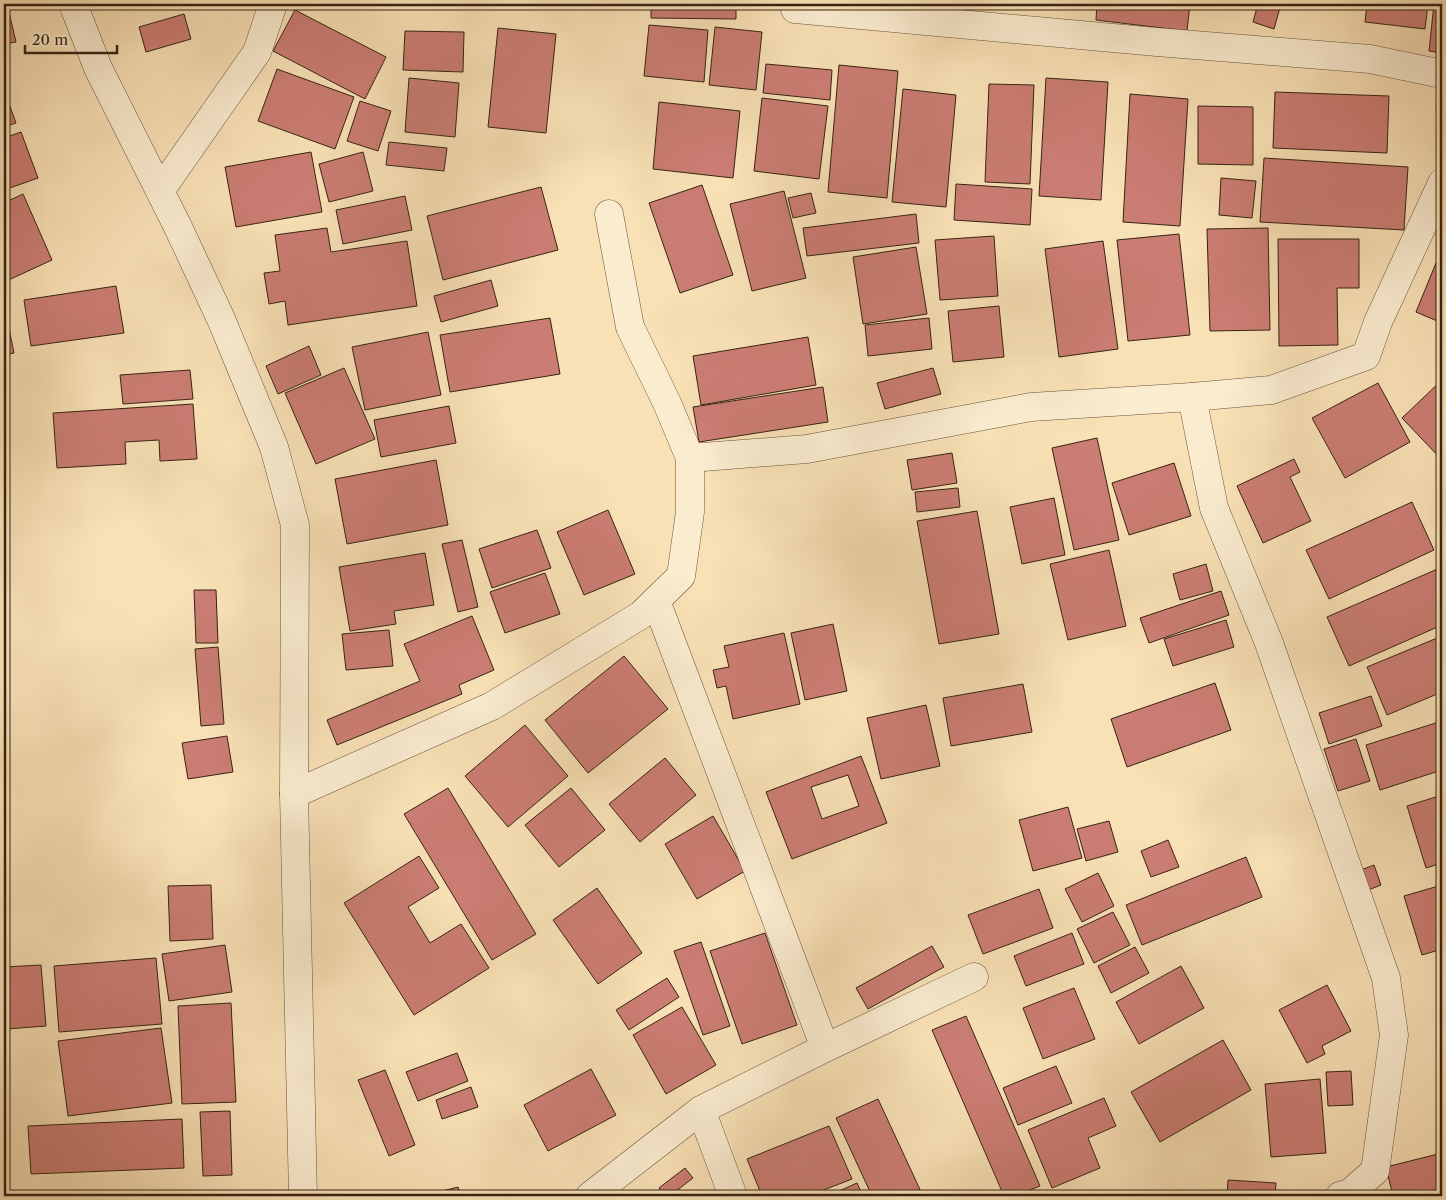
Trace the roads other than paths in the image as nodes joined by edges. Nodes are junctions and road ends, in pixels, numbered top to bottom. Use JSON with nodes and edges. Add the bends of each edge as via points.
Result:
{"nodes":[{"id":1,"x":73,"y":4,"type":"edge"},
{"id":2,"x":273,"y":4,"type":"edge"},
{"id":3,"x":795,"y":9,"type":"dead end"},
{"id":4,"x":1442,"y":74,"type":"edge"},
{"id":5,"x":1442,"y":183,"type":"edge"},
{"id":6,"x":160,"y":191,"type":"junction"},
{"id":7,"x":609,"y":214,"type":"dead end"},
{"id":8,"x":1192,"y":397,"type":"junction"},
{"id":9,"x":690,"y":458,"type":"junction"},
{"id":10,"x":656,"y":601,"type":"junction"},
{"id":11,"x":294,"y":794,"type":"junction"},
{"id":12,"x":974,"y":977,"type":"dead end"},
{"id":13,"x":825,"y":1048,"type":"junction"},
{"id":14,"x":701,"y":1110,"type":"junction"},
{"id":15,"x":303,"y":1196,"type":"edge"},
{"id":16,"x":590,"y":1196,"type":"edge"},
{"id":17,"x":733,"y":1196,"type":"edge"},
{"id":18,"x":1340,"y":1196,"type":"edge"}],
"edges":[{"from":1,"to":6,"type":"street","via":[[98,68]]},
{"from":2,"to":6,"type":"street","via":[[257,52]]},
{"from":3,"to":4,"type":"street","via":[[1370,59]]},
{"from":5,"to":8,"type":"street","via":[[1378,322],[1366,356],[1271,390]]},
{"from":6,"to":11,"type":"street","via":[[221,318],[274,447],[295,525]]},
{"from":7,"to":9,"type":"street","via":[[630,327]]},
{"from":8,"to":9,"type":"street","via":[[1031,407],[807,449]]},
{"from":8,"to":18,"type":"street","via":[[1214,508],[1269,643],[1386,978],[1394,1035],[1375,1171],[1350,1193]]},
{"from":9,"to":10,"type":"street","via":[[690,512],[681,576]]},
{"from":10,"to":11,"type":"street","via":[[642,615],[492,706]]},
{"from":10,"to":13,"type":"street"},
{"from":11,"to":15,"type":"street"},
{"from":12,"to":13,"type":"street"},
{"from":13,"to":14,"type":"street"},
{"from":14,"to":16,"type":"street"},
{"from":14,"to":17,"type":"street"}]}
